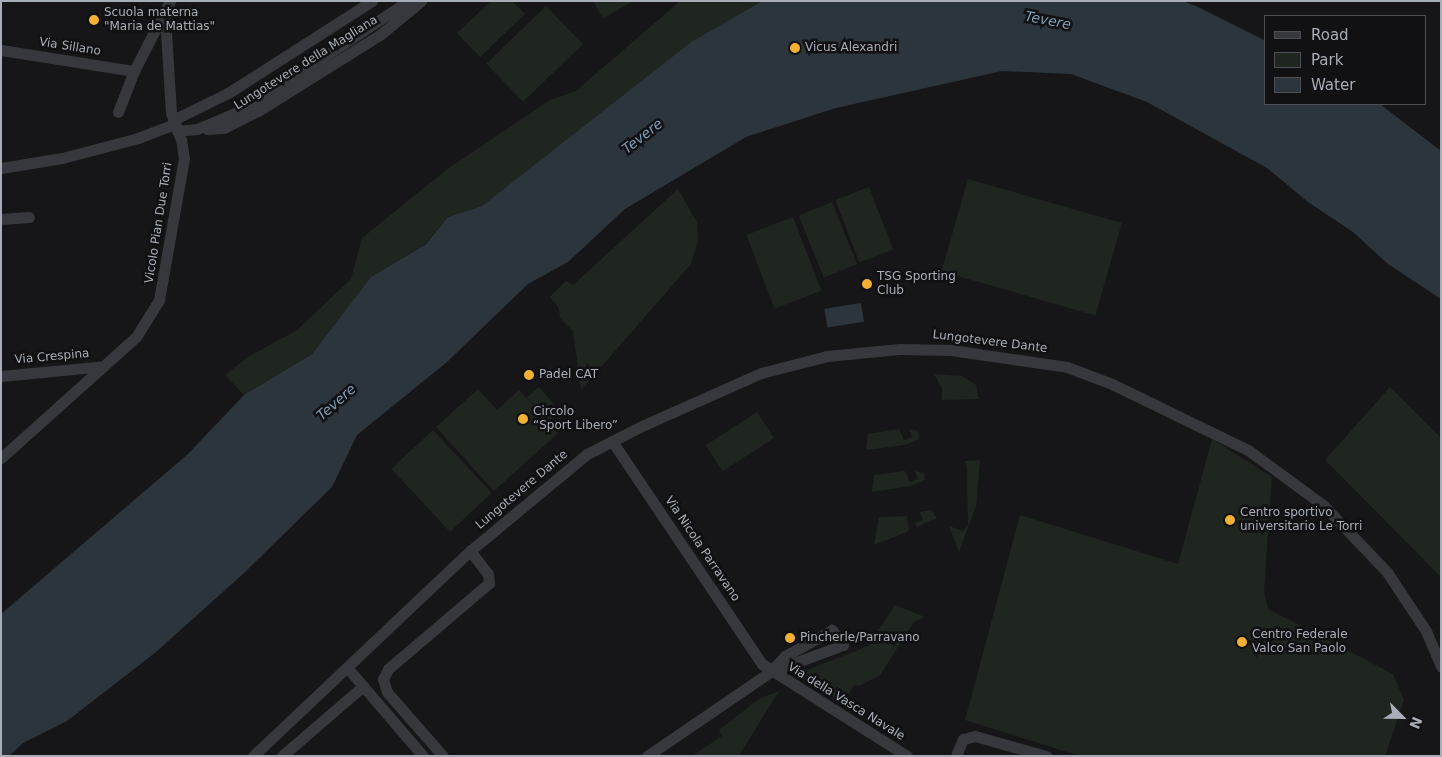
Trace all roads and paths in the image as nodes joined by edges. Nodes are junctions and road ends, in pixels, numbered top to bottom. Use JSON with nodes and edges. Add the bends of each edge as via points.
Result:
{"nodes":[{"id":1,"x":170,"y":1,"type":"edge"},
{"id":2,"x":372,"y":1,"type":"edge"},
{"id":3,"x":408,"y":1,"type":"edge"},
{"id":4,"x":421,"y":1,"type":"edge"},
{"id":5,"x":165,"y":16,"type":"junction"},
{"id":6,"x":1,"y":50,"type":"edge"},
{"id":7,"x":134,"y":71,"type":"junction"},
{"id":8,"x":118,"y":112,"type":"dead end"},
{"id":9,"x":175,"y":125,"type":"junction"},
{"id":10,"x":197,"y":129,"type":"junction"},
{"id":11,"x":1,"y":168,"type":"edge"},
{"id":12,"x":29,"y":217,"type":"dead end"},
{"id":13,"x":1,"y":219,"type":"edge"},
{"id":14,"x":104,"y":366,"type":"junction"},
{"id":15,"x":1,"y":376,"type":"edge"},
{"id":16,"x":612,"y":441,"type":"junction"},
{"id":17,"x":1,"y":458,"type":"edge"},
{"id":18,"x":470,"y":551,"type":"junction"},
{"id":19,"x":1441,"y":667,"type":"edge"},
{"id":20,"x":348,"y":669,"type":"junction"},
{"id":21,"x":770,"y":672,"type":"junction"},
{"id":22,"x":362,"y":686,"type":"junction"},
{"id":23,"x":252,"y":756,"type":"edge"},
{"id":24,"x":282,"y":756,"type":"edge"},
{"id":25,"x":423,"y":756,"type":"edge"},
{"id":26,"x":442,"y":756,"type":"edge"},
{"id":27,"x":646,"y":756,"type":"edge"},
{"id":28,"x":907,"y":756,"type":"edge"},
{"id":29,"x":956,"y":756,"type":"edge"},
{"id":30,"x":1046,"y":756,"type":"edge"}],
"edges":[{"from":1,"to":5,"type":"street"},
{"from":2,"to":9,"type":"street","name":"Lungotevere della Magliana"},
{"from":3,"to":10,"type":"street","name":"Lungotevere della Magliana","via":[[247,108]]},
{"from":4,"to":10,"type":"street","name":"Lungotevere della Magliana","via":[[381,34],[258,111],[224,128]]},
{"from":5,"to":7,"type":"street"},
{"from":5,"to":9,"type":"street","name":"Vicolo Pian Due Torri"},
{"from":6,"to":7,"type":"street","name":"Via Sillano"},
{"from":7,"to":8,"type":"street"},
{"from":9,"to":10,"type":"street","name":"Lungotevere della Magliana"},
{"from":9,"to":11,"type":"street","name":"Lungotevere della Magliana","via":[[62,158]]},
{"from":9,"to":14,"type":"street","name":"Vicolo Pian Due Torri","via":[[184,158],[159,300],[136,337]]},
{"from":12,"to":13,"type":"street"},
{"from":14,"to":15,"type":"street","name":"Via Crespina"},
{"from":14,"to":17,"type":"street","name":"Vicolo Pian Due Torri"},
{"from":16,"to":18,"type":"street","name":"Lungotevere Dante","via":[[570,466]]},
{"from":16,"to":19,"type":"street","name":"Lungotevere Dante","via":[[733,384],[827,356],[935,349],[1067,367],[1112,384],[1248,450],[1323,504],[1387,572],[1418,618]]},
{"from":16,"to":21,"type":"street","name":"Via Nicola Parravano"},
{"from":18,"to":20,"type":"street","name":"Lungotevere Dante"},
{"from":18,"to":26,"type":"street","via":[[488,574],[489,583],[388,669],[383,686]]},
{"from":20,"to":22,"type":"street"},
{"from":20,"to":23,"type":"street","name":"Lungotevere Dante"},
{"from":21,"to":21,"type":"street","via":[[794,664],[843,645],[832,630],[785,656]]},
{"from":21,"to":27,"type":"street"},
{"from":21,"to":28,"type":"street","name":"Via della Vasca Navale"},
{"from":22,"to":24,"type":"street"},
{"from":22,"to":25,"type":"street"},
{"from":29,"to":30,"type":"street","via":[[963,739],[975,736]]}]}
